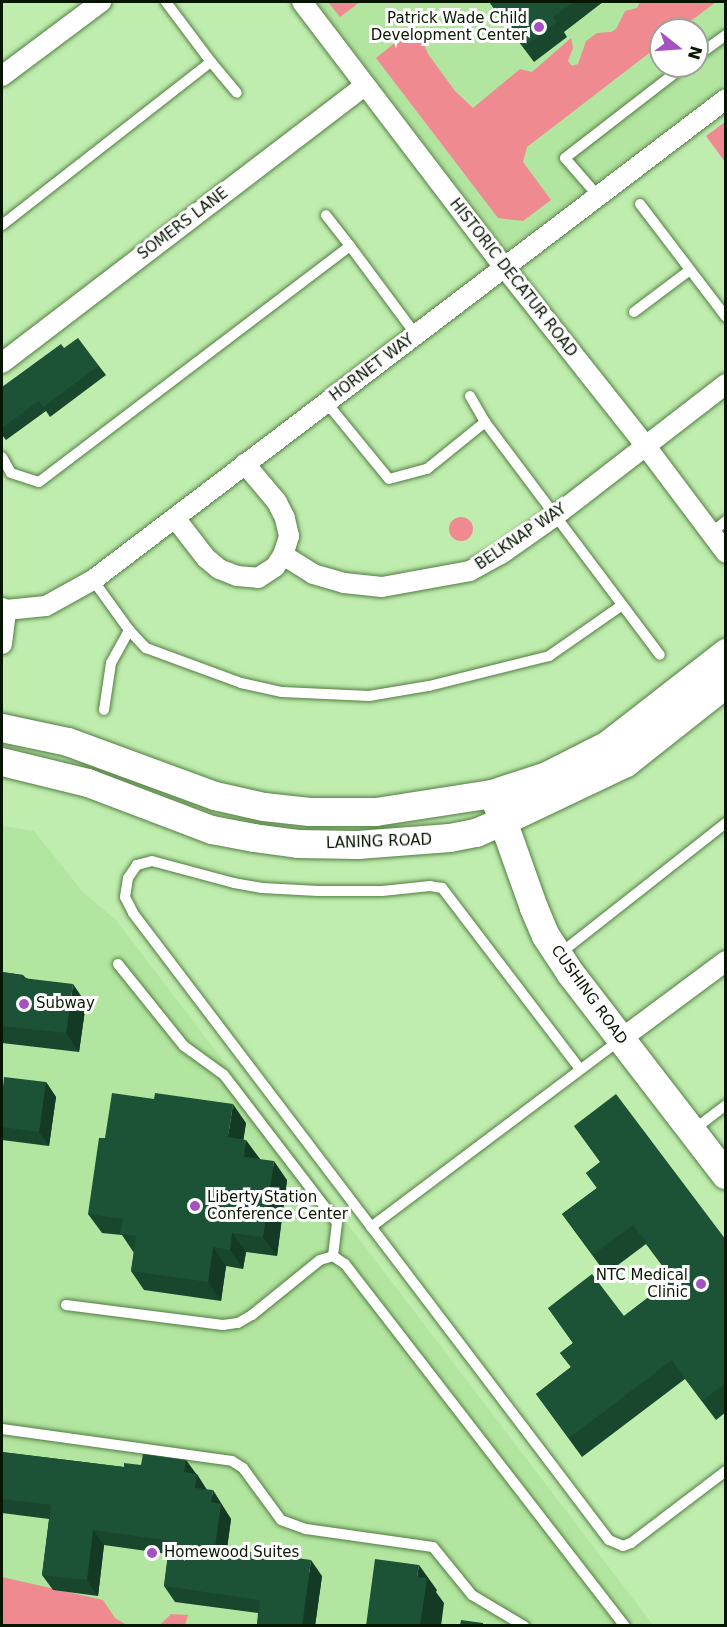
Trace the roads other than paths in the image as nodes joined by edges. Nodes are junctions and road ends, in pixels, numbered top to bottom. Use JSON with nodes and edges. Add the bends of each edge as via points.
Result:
{"nodes":[{"id":1,"x":101,"y":2,"type":"edge"},
{"id":2,"x":166,"y":2,"type":"edge"},
{"id":3,"x":302,"y":2,"type":"edge"},
{"id":4,"x":726,"y":35,"type":"edge"},
{"id":5,"x":709,"y":47,"type":"edge"},
{"id":6,"x":211,"y":62,"type":"junction"},
{"id":7,"x":2,"y":76,"type":"edge"},
{"id":8,"x":668,"y":78,"type":"edge"},
{"id":9,"x":365,"y":85,"type":"junction"},
{"id":10,"x":237,"y":93,"type":"dead end"},
{"id":11,"x":726,"y":99,"type":"edge"},
{"id":12,"x":598,"y":196,"type":"junction"},
{"id":13,"x":640,"y":204,"type":"dead end"},
{"id":14,"x":326,"y":215,"type":"dead end"},
{"id":15,"x":2,"y":225,"type":"edge"},
{"id":16,"x":350,"y":246,"type":"junction"},
{"id":17,"x":504,"y":267,"type":"junction"},
{"id":18,"x":690,"y":270,"type":"junction"},
{"id":19,"x":634,"y":312,"type":"dead end"},
{"id":20,"x":726,"y":317,"type":"edge"},
{"id":21,"x":416,"y":335,"type":"junction"},
{"id":22,"x":2,"y":363,"type":"edge"},
{"id":23,"x":726,"y":384,"type":"edge"},
{"id":24,"x":470,"y":396,"type":"dead end"},
{"id":25,"x":326,"y":402,"type":"junction"},
{"id":26,"x":485,"y":422,"type":"junction"},
{"id":27,"x":645,"y":445,"type":"junction"},
{"id":28,"x":2,"y":457,"type":"edge"},
{"id":29,"x":245,"y":464,"type":"junction"},
{"id":30,"x":555,"y":516,"type":"junction"},
{"id":31,"x":175,"y":518,"type":"junction"},
{"id":32,"x":718,"y":527,"type":"edge"},
{"id":33,"x":726,"y":553,"type":"edge"},
{"id":34,"x":283,"y":555,"type":"junction"},
{"id":35,"x":93,"y":580,"type":"junction"},
{"id":36,"x":621,"y":606,"type":"junction"},
{"id":37,"x":4,"y":609,"type":"edge"},
{"id":38,"x":129,"y":630,"type":"junction"},
{"id":39,"x":2,"y":644,"type":"edge"},
{"id":40,"x":726,"y":653,"type":"edge"},
{"id":41,"x":660,"y":655,"type":"dead end"},
{"id":42,"x":726,"y":684,"type":"edge"},
{"id":43,"x":104,"y":710,"type":"dead end"},
{"id":44,"x":2,"y":728,"type":"edge"},
{"id":45,"x":2,"y":762,"type":"edge"},
{"id":46,"x":492,"y":794,"type":"junction"},
{"id":47,"x":504,"y":821,"type":"junction"},
{"id":48,"x":726,"y":824,"type":"edge"},
{"id":49,"x":558,"y":955,"type":"junction"},
{"id":50,"x":726,"y":961,"type":"edge"},
{"id":51,"x":118,"y":964,"type":"dead end"},
{"id":52,"x":621,"y":1038,"type":"junction"},
{"id":53,"x":580,"y":1069,"type":"junction"},
{"id":54,"x":726,"y":1105,"type":"edge"},
{"id":55,"x":692,"y":1131,"type":"junction"},
{"id":56,"x":726,"y":1174,"type":"edge"},
{"id":57,"x":371,"y":1227,"type":"junction"},
{"id":58,"x":333,"y":1256,"type":"junction"},
{"id":59,"x":66,"y":1305,"type":"dead end"},
{"id":60,"x":2,"y":1429,"type":"edge"},
{"id":61,"x":726,"y":1470,"type":"edge"},
{"id":62,"x":524,"y":1626,"type":"edge"},
{"id":63,"x":625,"y":1626,"type":"edge"}],
"edges":[{"from":1,"to":7,"type":"street"},
{"from":2,"to":6,"type":"lane"},
{"from":3,"to":9,"type":"street","name":"HISTORIC DECATUR ROAD"},
{"from":4,"to":5,"type":"lane"},
{"from":6,"to":10,"type":"lane"},
{"from":6,"to":15,"type":"lane"},
{"from":8,"to":12,"type":"lane","via":[[565,158]]},
{"from":9,"to":17,"type":"street","name":"HISTORIC DECATUR ROAD"},
{"from":9,"to":22,"type":"street","name":"SOMERS LANE"},
{"from":11,"to":12,"type":"street","name":"HORNET WAY"},
{"from":12,"to":17,"type":"street","name":"HORNET WAY"},
{"from":13,"to":18,"type":"lane"},
{"from":14,"to":16,"type":"lane"},
{"from":16,"to":21,"type":"lane"},
{"from":16,"to":28,"type":"lane","via":[[39,482],[11,473]]},
{"from":17,"to":21,"type":"street","name":"HORNET WAY"},
{"from":17,"to":27,"type":"street","name":"HISTORIC DECATUR ROAD"},
{"from":18,"to":19,"type":"lane"},
{"from":18,"to":20,"type":"lane"},
{"from":21,"to":25,"type":"street","name":"HORNET WAY"},
{"from":23,"to":27,"type":"street","name":"BELKNAP WAY"},
{"from":24,"to":26,"type":"lane"},
{"from":25,"to":26,"type":"lane","via":[[389,479],[427,469]]},
{"from":25,"to":29,"type":"street","name":"HORNET WAY"},
{"from":26,"to":30,"type":"lane"},
{"from":27,"to":30,"type":"street","name":"BELKNAP WAY"},
{"from":27,"to":32,"type":"street","name":"HISTORIC DECATUR ROAD"},
{"from":29,"to":31,"type":"street","name":"HORNET WAY"},
{"from":29,"to":34,"type":"street","via":[[277,502],[285,518],[289,536]]},
{"from":30,"to":34,"type":"street","name":"BELKNAP WAY","via":[[470,571],[382,587],[344,583],[313,574]]},
{"from":30,"to":36,"type":"lane"},
{"from":31,"to":34,"type":"street","via":[[206,558],[237,576],[258,578],[275,567]]},
{"from":31,"to":35,"type":"street","name":"HORNET WAY"},
{"from":32,"to":33,"type":"street","name":"HISTORIC DECATUR ROAD"},
{"from":35,"to":37,"type":"street","name":"HORNET WAY","via":[[46,606]]},
{"from":35,"to":38,"type":"lane"},
{"from":36,"to":38,"type":"lane","via":[[549,656],[429,686],[369,696],[282,692],[241,683],[146,648]]},
{"from":36,"to":41,"type":"lane"},
{"from":37,"to":39,"type":"street"},
{"from":38,"to":43,"type":"lane","via":[[111,663]]},
{"from":40,"to":46,"type":"street","name":"LANING ROAD","via":[[608,745],[547,776]]},
{"from":42,"to":47,"type":"street","name":"LANING ROAD","via":[[626,763]]},
{"from":44,"to":46,"type":"street","name":"LANING ROAD","via":[[68,742],[215,796],[264,807],[376,812]]},
{"from":45,"to":47,"type":"street","name":"LANING ROAD","via":[[88,783],[212,830],[297,844],[358,845],[450,838],[476,833]]},
{"from":46,"to":47,"type":"street","name":"CUSHING ROAD"},
{"from":47,"to":49,"type":"street","name":"CUSHING ROAD","via":[[534,908]]},
{"from":48,"to":49,"type":"lane"},
{"from":49,"to":52,"type":"street","name":"CUSHING ROAD"},
{"from":50,"to":52,"type":"street"},
{"from":51,"to":58,"type":"lane","via":[[184,1046],[224,1075],[337,1223]]},
{"from":52,"to":53,"type":"lane"},
{"from":52,"to":55,"type":"street","name":"CUSHING ROAD"},
{"from":53,"to":57,"type":"lane"},
{"from":53,"to":57,"type":"lane","via":[[442,888],[261,888],[161,862],[137,865],[125,887],[133,913]]},
{"from":54,"to":55,"type":"lane"},
{"from":55,"to":56,"type":"street","name":"CUSHING ROAD"},
{"from":57,"to":61,"type":"lane","via":[[613,1544],[631,1543]]},
{"from":58,"to":59,"type":"lane","via":[[320,1260],[238,1323],[224,1325]]},
{"from":58,"to":63,"type":"lane","via":[[345,1264]]},
{"from":60,"to":62,"type":"lane","via":[[232,1461],[243,1468],[281,1520],[306,1528],[433,1547],[472,1595]]}]}
